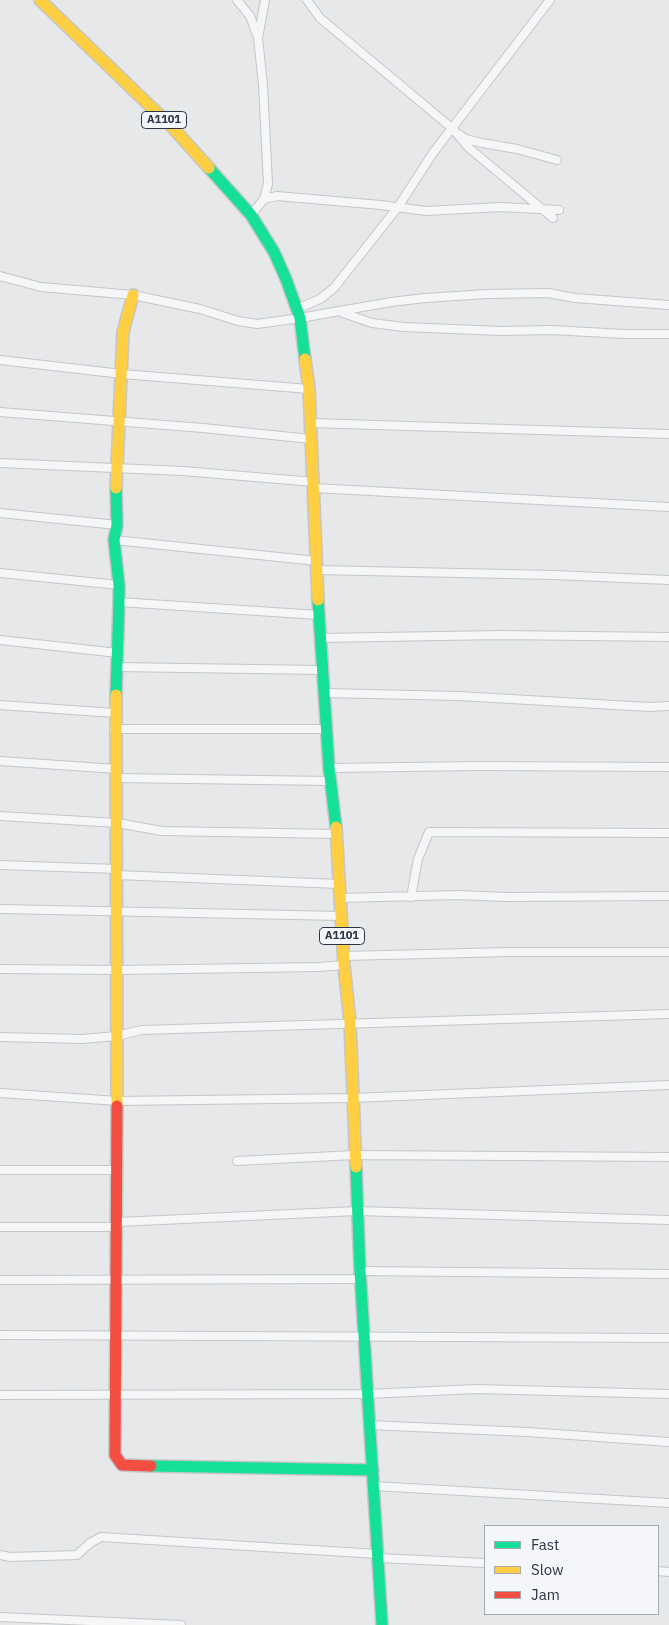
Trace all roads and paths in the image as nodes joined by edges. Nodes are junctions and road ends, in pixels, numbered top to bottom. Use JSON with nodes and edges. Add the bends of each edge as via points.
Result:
{"nodes":[{"id":1,"x":40,"y":0,"type":"edge"},
{"id":2,"x":237,"y":0,"type":"edge"},
{"id":3,"x":264,"y":0,"type":"edge"},
{"id":4,"x":308,"y":0,"type":"edge"},
{"id":5,"x":550,"y":0,"type":"edge"},
{"id":6,"x":258,"y":38,"type":"junction"},
{"id":7,"x":454,"y":130,"type":"junction"},
{"id":8,"x":557,"y":160,"type":"dead end"},
{"id":9,"x":264,"y":199,"type":"junction"},
{"id":10,"x":398,"y":207,"type":"junction"},
{"id":11,"x":544,"y":210,"type":"junction"},
{"id":12,"x":559,"y":210,"type":"dead end"},
{"id":13,"x":252,"y":215,"type":"junction"},
{"id":14,"x":553,"y":218,"type":"dead end"},
{"id":15,"x":0,"y":276,"type":"edge"},
{"id":16,"x":133,"y":295,"type":"junction"},
{"id":17,"x":669,"y":305,"type":"edge"},
{"id":18,"x":336,"y":312,"type":"junction"},
{"id":19,"x":298,"y":314,"type":"junction"},
{"id":20,"x":669,"y":334,"type":"edge"},
{"id":21,"x":0,"y":360,"type":"edge"},
{"id":22,"x":122,"y":374,"type":"junction"},
{"id":23,"x":309,"y":389,"type":"junction"},
{"id":24,"x":0,"y":412,"type":"edge"},
{"id":25,"x":119,"y":421,"type":"junction"},
{"id":26,"x":311,"y":423,"type":"junction"},
{"id":27,"x":669,"y":434,"type":"edge"},
{"id":28,"x":312,"y":439,"type":"junction"},
{"id":29,"x":0,"y":462,"type":"edge"},
{"id":30,"x":116,"y":468,"type":"junction"},
{"id":31,"x":314,"y":485,"type":"junction"},
{"id":32,"x":669,"y":507,"type":"edge"},
{"id":33,"x":0,"y":514,"type":"edge"},
{"id":34,"x":117,"y":525,"type":"junction"},
{"id":35,"x":114,"y":540,"type":"junction"},
{"id":36,"x":317,"y":566,"type":"junction"},
{"id":37,"x":0,"y":573,"type":"edge"},
{"id":38,"x":669,"y":580,"type":"edge"},
{"id":39,"x":119,"y":584,"type":"junction"},
{"id":40,"x":120,"y":602,"type":"junction"},
{"id":41,"x":319,"y":614,"type":"junction"},
{"id":42,"x":669,"y":637,"type":"edge"},
{"id":43,"x":320,"y":638,"type":"junction"},
{"id":44,"x":0,"y":640,"type":"edge"},
{"id":45,"x":118,"y":653,"type":"junction"},
{"id":46,"x":117,"y":667,"type":"junction"},
{"id":47,"x":322,"y":670,"type":"junction"},
{"id":48,"x":324,"y":693,"type":"junction"},
{"id":49,"x":0,"y":706,"type":"edge"},
{"id":50,"x":669,"y":706,"type":"edge"},
{"id":51,"x":114,"y":713,"type":"junction"},
{"id":52,"x":114,"y":729,"type":"junction"},
{"id":53,"x":326,"y":729,"type":"junction"},
{"id":54,"x":0,"y":761,"type":"edge"},
{"id":55,"x":669,"y":767,"type":"edge"},
{"id":56,"x":329,"y":768,"type":"junction"},
{"id":57,"x":117,"y":773,"type":"junction"},
{"id":58,"x":331,"y":781,"type":"junction"},
{"id":59,"x":0,"y":816,"type":"edge"},
{"id":60,"x":117,"y":823,"type":"junction"},
{"id":61,"x":669,"y":833,"type":"edge"},
{"id":62,"x":337,"y":834,"type":"junction"},
{"id":63,"x":0,"y":865,"type":"edge"},
{"id":64,"x":117,"y":872,"type":"junction"},
{"id":65,"x":339,"y":884,"type":"junction"},
{"id":66,"x":669,"y":896,"type":"edge"},
{"id":67,"x":411,"y":897,"type":"junction"},
{"id":68,"x":341,"y":898,"type":"junction"},
{"id":69,"x":0,"y":909,"type":"edge"},
{"id":70,"x":118,"y":911,"type":"junction"},
{"id":71,"x":341,"y":916,"type":"junction"},
{"id":72,"x":669,"y":952,"type":"edge"},
{"id":73,"x":344,"y":961,"type":"junction"},
{"id":74,"x":0,"y":969,"type":"edge"},
{"id":75,"x":118,"y":970,"type":"junction"},
{"id":76,"x":669,"y":1014,"type":"edge"},
{"id":77,"x":350,"y":1022,"type":"junction"},
{"id":78,"x":0,"y":1036,"type":"edge"},
{"id":79,"x":117,"y":1036,"type":"junction"},
{"id":80,"x":669,"y":1085,"type":"edge"},
{"id":81,"x":0,"y":1093,"type":"edge"},
{"id":82,"x":352,"y":1098,"type":"junction"},
{"id":83,"x":118,"y":1101,"type":"junction"},
{"id":84,"x":354,"y":1155,"type":"junction"},
{"id":85,"x":669,"y":1157,"type":"edge"},
{"id":86,"x":237,"y":1162,"type":"dead end"},
{"id":87,"x":0,"y":1170,"type":"edge"},
{"id":88,"x":118,"y":1170,"type":"junction"},
{"id":89,"x":357,"y":1211,"type":"junction"},
{"id":90,"x":669,"y":1220,"type":"edge"},
{"id":91,"x":118,"y":1224,"type":"junction"},
{"id":92,"x":0,"y":1227,"type":"edge"},
{"id":93,"x":669,"y":1274,"type":"edge"},
{"id":94,"x":360,"y":1275,"type":"junction"},
{"id":95,"x":0,"y":1280,"type":"edge"},
{"id":96,"x":117,"y":1280,"type":"junction"},
{"id":97,"x":0,"y":1335,"type":"edge"},
{"id":98,"x":116,"y":1336,"type":"junction"},
{"id":99,"x":364,"y":1337,"type":"junction"},
{"id":100,"x":669,"y":1338,"type":"edge"},
{"id":101,"x":115,"y":1394,"type":"junction"},
{"id":102,"x":367,"y":1394,"type":"junction"},
{"id":103,"x":669,"y":1394,"type":"edge"},
{"id":104,"x":0,"y":1395,"type":"edge"},
{"id":105,"x":369,"y":1424,"type":"junction"},
{"id":106,"x":669,"y":1442,"type":"edge"},
{"id":107,"x":373,"y":1470,"type":"junction"},
{"id":108,"x":374,"y":1486,"type":"junction"},
{"id":109,"x":669,"y":1503,"type":"edge"},
{"id":110,"x":0,"y":1555,"type":"edge"},
{"id":111,"x":378,"y":1556,"type":"junction"},
{"id":112,"x":484,"y":1563,"type":"edge"},
{"id":113,"x":0,"y":1618,"type":"edge"},
{"id":114,"x":181,"y":1625,"type":"edge"},
{"id":115,"x":382,"y":1625,"type":"edge"},
{"id":116,"x":390,"y":1625,"type":"edge"}],
"edges":[{"from":1,"to":13,"type":"main road","number":"A1101","via":[[174,129]]},
{"from":2,"to":6,"type":"street","via":[[250,16]]},
{"from":3,"to":6,"type":"street"},
{"from":4,"to":7,"type":"street","via":[[320,18]]},
{"from":5,"to":7,"type":"street"},
{"from":6,"to":9,"type":"street","via":[[268,184]]},
{"from":7,"to":8,"type":"street","via":[[466,139]]},
{"from":7,"to":10,"type":"street","via":[[433,153]]},
{"from":7,"to":11,"type":"street","via":[[469,148]]},
{"from":9,"to":10,"type":"street","via":[[277,196]]},
{"from":9,"to":13,"type":"street"},
{"from":10,"to":11,"type":"street","via":[[426,211],[500,207]]},
{"from":10,"to":19,"type":"street","via":[[334,288]]},
{"from":11,"to":12,"type":"street"},
{"from":11,"to":14,"type":"street"},
{"from":13,"to":19,"type":"main road","number":"A1101","via":[[274,252]]},
{"from":15,"to":16,"type":"street","via":[[41,287]]},
{"from":16,"to":19,"type":"street","via":[[257,324]]},
{"from":16,"to":22,"type":"main road","via":[[123,332]]},
{"from":17,"to":18,"type":"street","via":[[575,298],[548,292],[425,298]]},
{"from":18,"to":19,"type":"street"},
{"from":18,"to":20,"type":"street","via":[[372,323],[404,327]]},
{"from":19,"to":23,"type":"main road","number":"A1101"},
{"from":21,"to":22,"type":"street"},
{"from":22,"to":23,"type":"street"},
{"from":22,"to":25,"type":"main road"},
{"from":23,"to":26,"type":"main road","number":"A1101"},
{"from":24,"to":25,"type":"street"},
{"from":25,"to":28,"type":"street"},
{"from":25,"to":30,"type":"main road"},
{"from":26,"to":27,"type":"street"},
{"from":26,"to":28,"type":"main road","number":"A1101"},
{"from":28,"to":31,"type":"main road","number":"A1101"},
{"from":29,"to":30,"type":"street"},
{"from":30,"to":31,"type":"street","via":[[183,471]]},
{"from":30,"to":34,"type":"main road"},
{"from":31,"to":32,"type":"street"},
{"from":31,"to":36,"type":"main road","number":"A1101"},
{"from":33,"to":34,"type":"street"},
{"from":34,"to":35,"type":"main road"},
{"from":35,"to":36,"type":"street"},
{"from":35,"to":39,"type":"main road"},
{"from":36,"to":38,"type":"street"},
{"from":36,"to":41,"type":"main road","number":"A1101"},
{"from":37,"to":39,"type":"street"},
{"from":39,"to":40,"type":"main road"},
{"from":40,"to":41,"type":"street"},
{"from":40,"to":45,"type":"main road"},
{"from":41,"to":43,"type":"main road","number":"A1101"},
{"from":42,"to":43,"type":"street"},
{"from":43,"to":47,"type":"main road","number":"A1101"},
{"from":44,"to":45,"type":"street"},
{"from":45,"to":46,"type":"main road"},
{"from":46,"to":47,"type":"street"},
{"from":46,"to":51,"type":"main road"},
{"from":47,"to":48,"type":"main road","number":"A1101"},
{"from":48,"to":50,"type":"street"},
{"from":48,"to":53,"type":"main road","number":"A1101"},
{"from":49,"to":51,"type":"street"},
{"from":51,"to":52,"type":"main road"},
{"from":52,"to":53,"type":"street"},
{"from":52,"to":57,"type":"main road"},
{"from":53,"to":56,"type":"main road","number":"A1101"},
{"from":54,"to":57,"type":"street"},
{"from":55,"to":56,"type":"street"},
{"from":56,"to":58,"type":"main road","number":"A1101"},
{"from":57,"to":58,"type":"street"},
{"from":57,"to":60,"type":"main road"},
{"from":58,"to":62,"type":"main road","number":"A1101"},
{"from":59,"to":60,"type":"street"},
{"from":60,"to":62,"type":"street","via":[[162,831]]},
{"from":60,"to":64,"type":"main road"},
{"from":61,"to":67,"type":"street","via":[[430,832],[418,859]]},
{"from":62,"to":65,"type":"main road","number":"A1101"},
{"from":63,"to":64,"type":"street"},
{"from":64,"to":65,"type":"street"},
{"from":64,"to":70,"type":"main road"},
{"from":65,"to":68,"type":"main road","number":"A1101"},
{"from":66,"to":67,"type":"street"},
{"from":67,"to":68,"type":"street"},
{"from":68,"to":71,"type":"main road","number":"A1101"},
{"from":69,"to":70,"type":"street"},
{"from":70,"to":71,"type":"street"},
{"from":70,"to":75,"type":"main road"},
{"from":71,"to":73,"type":"main road","number":"A1101"},
{"from":72,"to":73,"type":"street","via":[[499,952]]},
{"from":73,"to":75,"type":"street","via":[[320,967]]},
{"from":73,"to":77,"type":"main road","number":"A1101"},
{"from":74,"to":75,"type":"street"},
{"from":75,"to":79,"type":"main road"},
{"from":76,"to":77,"type":"street"},
{"from":77,"to":79,"type":"street","via":[[142,1030]]},
{"from":77,"to":82,"type":"main road","number":"A1101"},
{"from":78,"to":79,"type":"street","via":[[82,1039]]},
{"from":79,"to":83,"type":"main road"},
{"from":80,"to":82,"type":"street"},
{"from":81,"to":83,"type":"street"},
{"from":82,"to":83,"type":"street"},
{"from":82,"to":84,"type":"main road","number":"A1101"},
{"from":83,"to":88,"type":"main road"},
{"from":84,"to":85,"type":"street"},
{"from":84,"to":86,"type":"street"},
{"from":84,"to":89,"type":"main road","number":"A1101"},
{"from":87,"to":88,"type":"street"},
{"from":88,"to":91,"type":"main road"},
{"from":89,"to":90,"type":"street"},
{"from":89,"to":91,"type":"street"},
{"from":89,"to":94,"type":"main road","number":"A1101"},
{"from":91,"to":92,"type":"street"},
{"from":91,"to":96,"type":"main road"},
{"from":93,"to":94,"type":"street"},
{"from":94,"to":96,"type":"street"},
{"from":94,"to":99,"type":"main road","number":"A1101"},
{"from":95,"to":96,"type":"street"},
{"from":96,"to":98,"type":"main road"},
{"from":97,"to":98,"type":"street"},
{"from":98,"to":99,"type":"street"},
{"from":98,"to":101,"type":"main road"},
{"from":99,"to":100,"type":"street"},
{"from":99,"to":102,"type":"main road","number":"A1101"},
{"from":101,"to":102,"type":"street"},
{"from":101,"to":104,"type":"street"},
{"from":101,"to":107,"type":"main road","via":[[115,1455],[122,1465]]},
{"from":102,"to":103,"type":"street","via":[[476,1389]]},
{"from":102,"to":105,"type":"main road","number":"A1101"},
{"from":105,"to":106,"type":"street"},
{"from":105,"to":107,"type":"main road","number":"A1101"},
{"from":107,"to":108,"type":"main road","number":"A1101"},
{"from":108,"to":109,"type":"street"},
{"from":108,"to":111,"type":"main road","number":"A1101"},
{"from":110,"to":111,"type":"street","via":[[77,1555],[101,1537]]},
{"from":111,"to":112,"type":"street"},
{"from":111,"to":115,"type":"main road","number":"A1101"},
{"from":113,"to":114,"type":"street"},
{"from":115,"to":116,"type":"street"}]}
